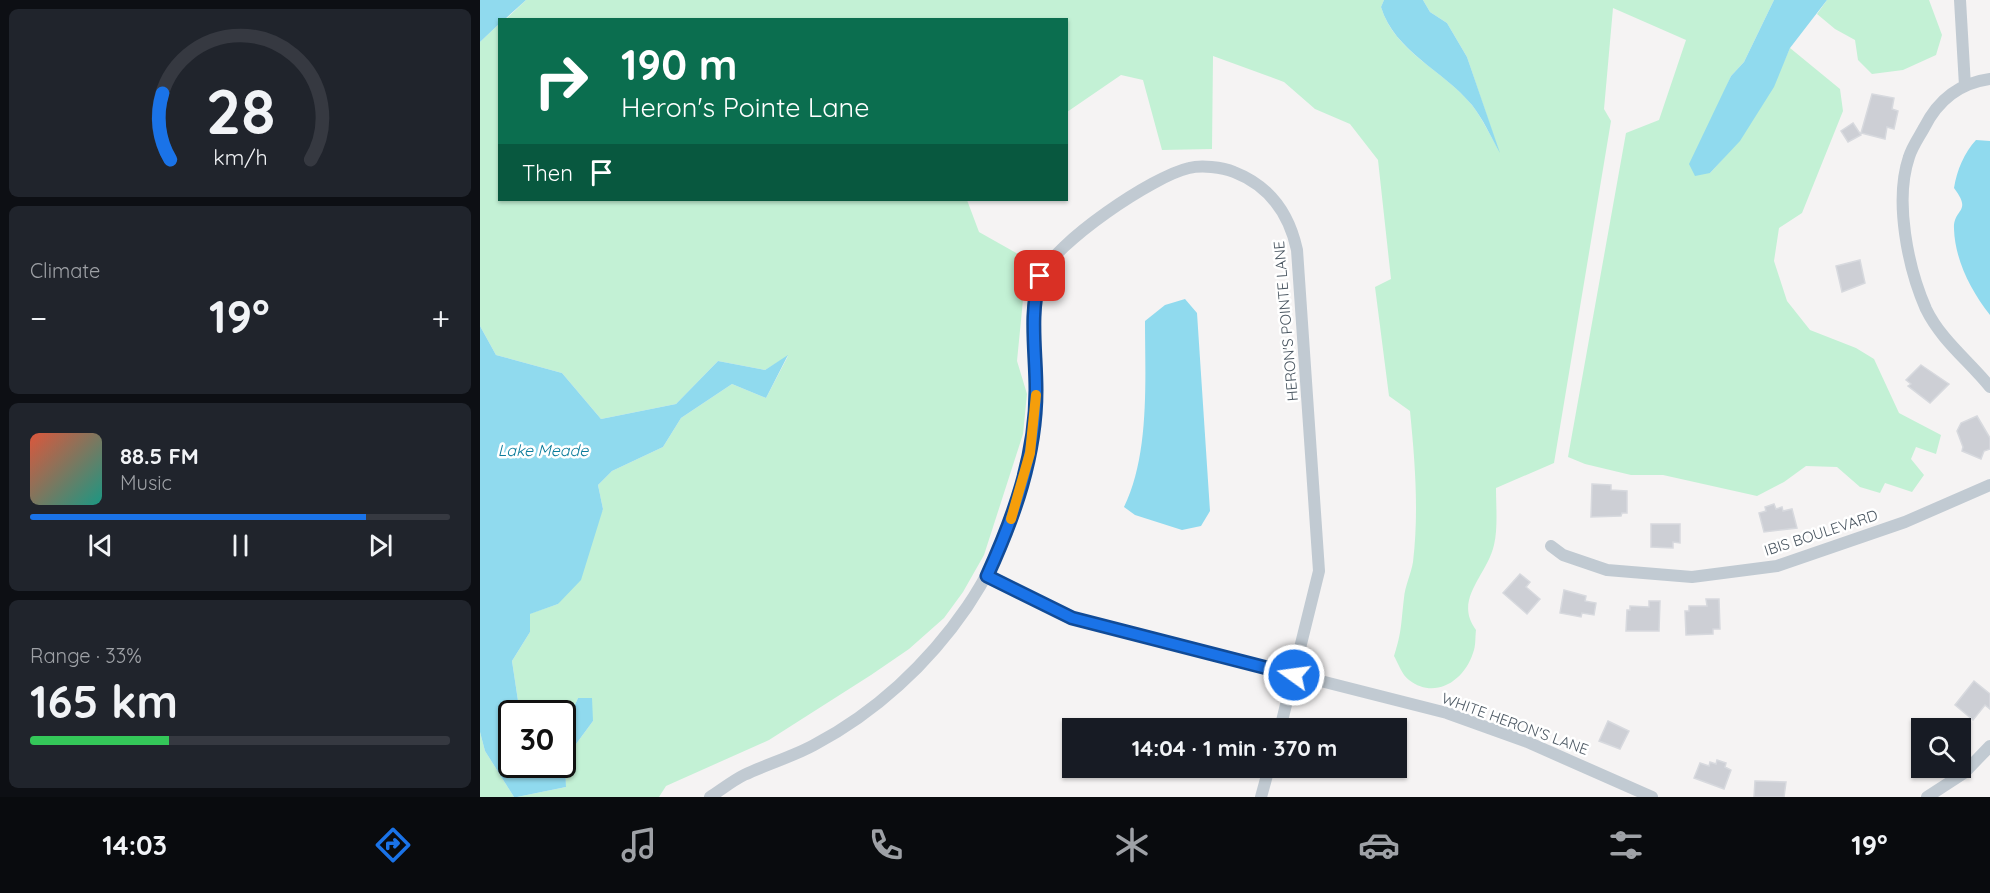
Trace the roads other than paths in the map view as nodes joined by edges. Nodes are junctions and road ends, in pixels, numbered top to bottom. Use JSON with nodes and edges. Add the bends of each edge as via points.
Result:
{"nodes":[{"id":1,"x":1960,"y":0,"type":"edge"},
{"id":2,"x":1990,"y":79,"type":"edge"},
{"id":3,"x":1965,"y":86,"type":"junction"},
{"id":4,"x":1990,"y":387,"type":"edge"},
{"id":5,"x":1990,"y":485,"type":"edge"},
{"id":6,"x":1551,"y":546,"type":"dead end"},
{"id":7,"x":987,"y":576,"type":"junction"},
{"id":8,"x":1294,"y":675,"type":"junction"},
{"id":9,"x":1283,"y":718,"type":"edge"},
{"id":10,"x":1990,"y":746,"type":"edge"},
{"id":11,"x":1267,"y":778,"type":"edge"},
{"id":12,"x":710,"y":797,"type":"edge"},
{"id":13,"x":1262,"y":797,"type":"edge"},
{"id":14,"x":1652,"y":797,"type":"edge"},
{"id":15,"x":1927,"y":797,"type":"edge"}],
"edges":[{"from":1,"to":3,"type":"street"},
{"from":2,"to":3,"type":"street"},
{"from":3,"to":4,"type":"street","via":[[1934,108],[1909,158],[1904,232],[1912,272],[1927,311],[1945,339]]},
{"from":5,"to":6,"type":"street","name":"IBIS BOULEVARD","via":[[1905,522],[1766,568],[1692,577],[1607,570],[1563,555]]},
{"from":7,"to":8,"type":"street","name":"WHITE HERON'S LANE","via":[[1072,618]]},
{"from":7,"to":8,"type":"street","name":"HERON'S POINTE LANE","via":[[1013,513],[1030,453],[1036,390],[1033,303],[1040,276],[1071,240],[1151,184],[1191,167],[1230,170],[1248,178],[1275,199],[1293,230],[1297,250],[1319,550],[1316,588]]},
{"from":7,"to":12,"type":"street","name":"HERON'S POINTE LANE","via":[[950,632],[884,698],[812,746],[742,776]]},
{"from":8,"to":9,"type":"street","name":"HERON'S POINTE LANE"},
{"from":8,"to":14,"type":"street","name":"WHITE HERON'S LANE","via":[[1447,713],[1525,741]]},
{"from":10,"to":15,"type":"street","via":[[1964,773]]},
{"from":11,"to":13,"type":"street"}]}
